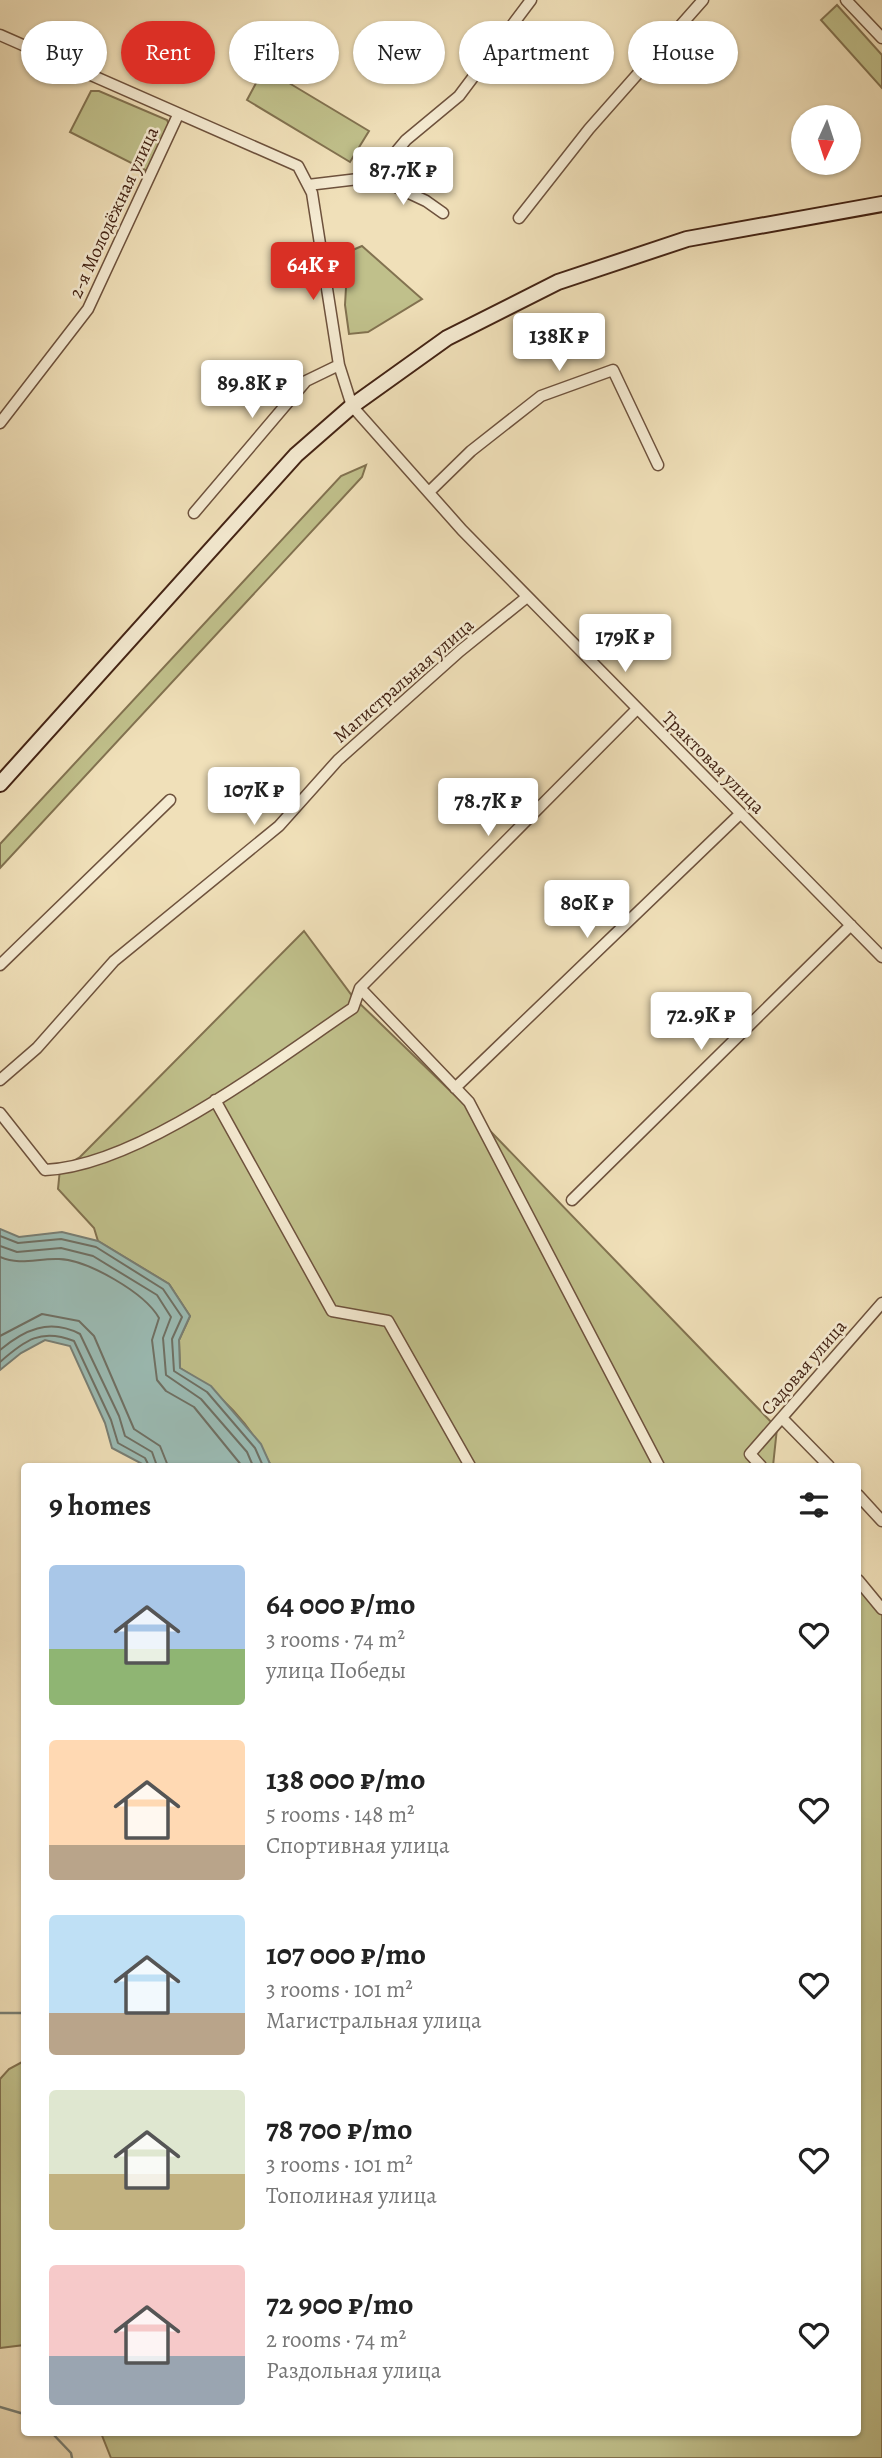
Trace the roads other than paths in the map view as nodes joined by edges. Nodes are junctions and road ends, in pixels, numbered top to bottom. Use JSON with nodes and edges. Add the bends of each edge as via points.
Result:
{"nodes":[{"id":1,"x":531,"y":0,"type":"edge"},
{"id":2,"x":703,"y":0,"type":"edge"},
{"id":3,"x":846,"y":0,"type":"edge"},
{"id":4,"x":0,"y":34,"type":"edge"},
{"id":5,"x":882,"y":38,"type":"edge"},
{"id":6,"x":177,"y":115,"type":"junction"},
{"id":7,"x":375,"y":177,"type":"junction"},
{"id":8,"x":308,"y":185,"type":"junction"},
{"id":9,"x":882,"y":204,"type":"edge"},
{"id":10,"x":443,"y":214,"type":"dead end"},
{"id":11,"x":519,"y":218,"type":"dead end"},
{"id":12,"x":339,"y":365,"type":"junction"},
{"id":13,"x":352,"y":406,"type":"junction"},
{"id":14,"x":0,"y":423,"type":"edge"},
{"id":15,"x":658,"y":465,"type":"dead end"},
{"id":16,"x":429,"y":492,"type":"junction"},
{"id":17,"x":194,"y":513,"type":"dead end"},
{"id":18,"x":527,"y":597,"type":"junction"},
{"id":19,"x":637,"y":709,"type":"junction"},
{"id":20,"x":0,"y":783,"type":"edge"},
{"id":21,"x":170,"y":800,"type":"dead end"},
{"id":22,"x":740,"y":814,"type":"junction"},
{"id":23,"x":851,"y":925,"type":"junction"},
{"id":24,"x":882,"y":957,"type":"edge"},
{"id":25,"x":0,"y":965,"type":"edge"},
{"id":26,"x":360,"y":988,"type":"junction"},
{"id":27,"x":0,"y":1080,"type":"edge"},
{"id":28,"x":455,"y":1087,"type":"junction"},
{"id":29,"x":215,"y":1100,"type":"junction"},
{"id":30,"x":0,"y":1113,"type":"edge"},
{"id":31,"x":572,"y":1200,"type":"dead end"},
{"id":32,"x":882,"y":1303,"type":"edge"},
{"id":33,"x":782,"y":1418,"type":"junction"},
{"id":34,"x":468,"y":1463,"type":"edge"},
{"id":35,"x":657,"y":1463,"type":"edge"},
{"id":36,"x":758,"y":1463,"type":"edge"},
{"id":37,"x":826,"y":1463,"type":"edge"},
{"id":38,"x":861,"y":1498,"type":"edge"},
{"id":39,"x":882,"y":1521,"type":"edge"},
{"id":40,"x":861,"y":1584,"type":"edge"},
{"id":41,"x":882,"y":1608,"type":"edge"}],
"edges":[{"from":1,"to":7,"type":"street","via":[[459,96],[406,140]]},
{"from":2,"to":11,"type":"street","via":[[589,129]]},
{"from":3,"to":5,"type":"street"},
{"from":4,"to":6,"type":"street"},
{"from":6,"to":8,"type":"street","via":[[298,166]]},
{"from":6,"to":14,"type":"street","name":"2-я Молодёжная улица","via":[[88,309]]},
{"from":7,"to":8,"type":"street"},
{"from":7,"to":10,"type":"street"},
{"from":8,"to":12,"type":"street"},
{"from":9,"to":13,"type":"main road","via":[[687,239],[558,282],[447,338]]},
{"from":12,"to":13,"type":"street"},
{"from":12,"to":17,"type":"street","via":[[306,381]]},
{"from":13,"to":16,"type":"street","name":"Трактовая улица"},
{"from":13,"to":20,"type":"main road","via":[[296,455]]},
{"from":15,"to":16,"type":"street","via":[[613,370],[541,396],[471,451]]},
{"from":16,"to":18,"type":"street","name":"Трактовая улица"},
{"from":18,"to":19,"type":"street","name":"Трактовая улица"},
{"from":18,"to":27,"type":"street","name":"Магистральная улица","via":[[338,760],[279,826],[114,961],[37,1048]]},
{"from":19,"to":22,"type":"street","name":"Трактовая улица"},
{"from":19,"to":26,"type":"street"},
{"from":21,"to":25,"type":"street"},
{"from":22,"to":23,"type":"street","name":"Трактовая улица"},
{"from":22,"to":28,"type":"street"},
{"from":23,"to":24,"type":"street","name":"Трактовая улица"},
{"from":23,"to":31,"type":"street"},
{"from":26,"to":28,"type":"street"},
{"from":26,"to":29,"type":"street","via":[[353,1008]]},
{"from":28,"to":35,"type":"street","via":[[469,1102]]},
{"from":29,"to":30,"type":"street","via":[[122,1151],[45,1170]]},
{"from":29,"to":34,"type":"street","via":[[332,1311],[388,1321]]},
{"from":32,"to":33,"type":"street","name":"Садовая улица"},
{"from":33,"to":36,"type":"street","name":"Садовая улица","via":[[750,1454]]},
{"from":33,"to":37,"type":"street"},
{"from":38,"to":39,"type":"street"},
{"from":40,"to":41,"type":"street"}]}
